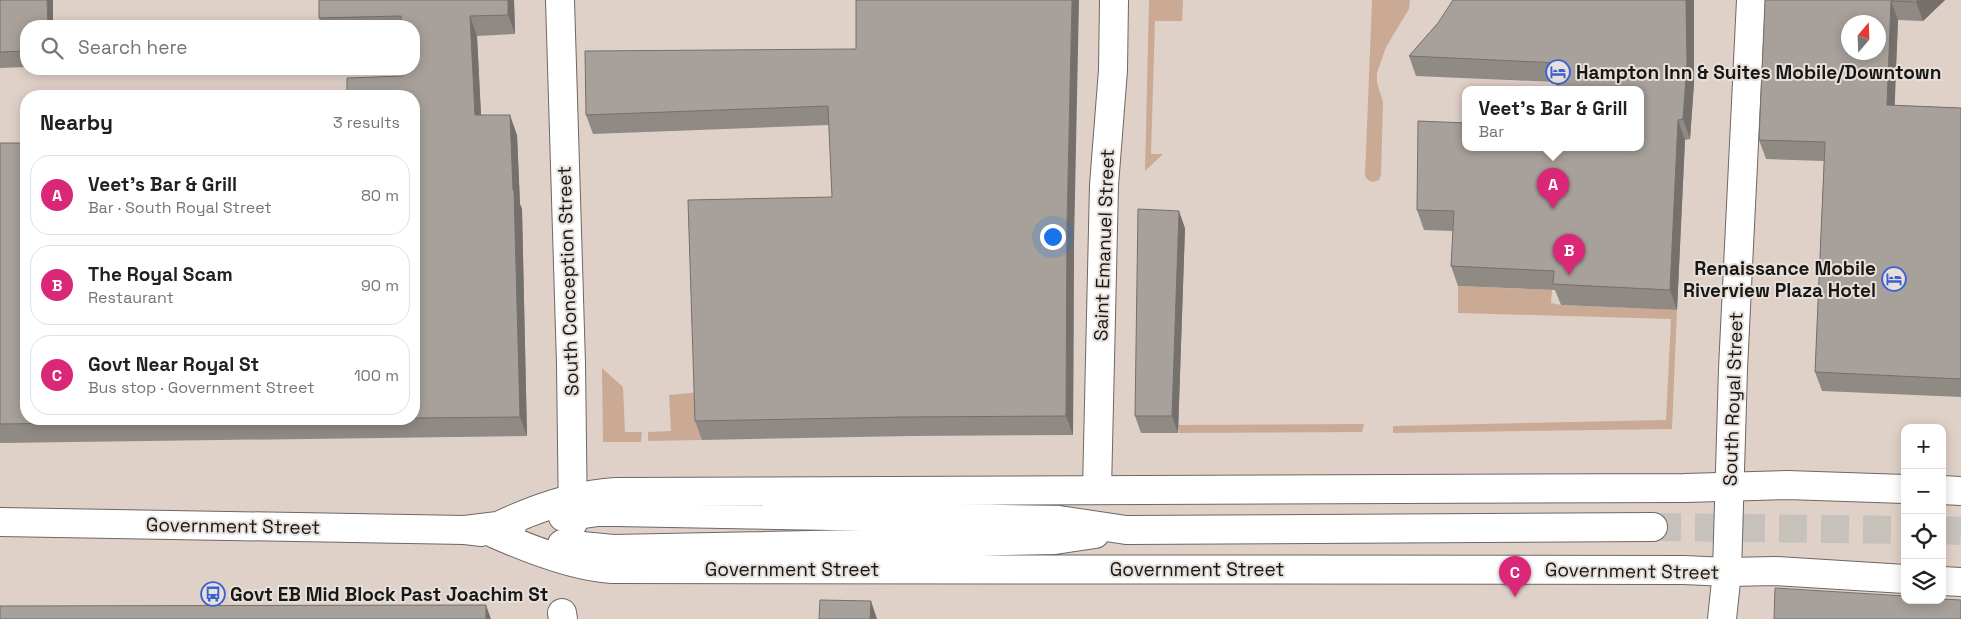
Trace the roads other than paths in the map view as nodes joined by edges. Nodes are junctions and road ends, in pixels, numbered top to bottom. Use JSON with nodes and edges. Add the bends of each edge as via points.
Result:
{"nodes":[{"id":1,"x":560,"y":0,"type":"edge"},
{"id":2,"x":1114,"y":0,"type":"edge"},
{"id":3,"x":1751,"y":0,"type":"edge"},
{"id":4,"x":1730,"y":487,"type":"junction"},
{"id":5,"x":1901,"y":489,"type":"edge"},
{"id":6,"x":1097,"y":490,"type":"junction"},
{"id":7,"x":1946,"y":490,"type":"edge"},
{"id":8,"x":1961,"y":491,"type":"edge"},
{"id":9,"x":573,"y":508,"type":"junction"},
{"id":10,"x":0,"y":522,"type":"edge"},
{"id":11,"x":1653,"y":527,"type":"tunnel mouth"},
{"id":12,"x":497,"y":530,"type":"junction"},
{"id":13,"x":1126,"y":530,"type":"junction"},
{"id":14,"x":574,"y":554,"type":"junction"},
{"id":15,"x":1727,"y":572,"type":"junction"},
{"id":16,"x":1901,"y":578,"type":"edge"},
{"id":17,"x":1946,"y":581,"type":"edge"},
{"id":18,"x":1961,"y":582,"type":"edge"},
{"id":19,"x":1722,"y":619,"type":"edge"}],
"edges":[{"from":1,"to":9,"type":"main road","name":"South Conception Street"},
{"from":2,"to":6,"type":"main road","name":"Saint Emanuel Street","via":[[1113,70],[1104,185]]},
{"from":3,"to":4,"type":"main road","name":"South Royal Street"},
{"from":4,"to":5,"type":"main road","name":"Government Street","via":[[1787,485]]},
{"from":4,"to":6,"type":"main road","name":"Government Street"},
{"from":4,"to":15,"type":"main road","name":"South Royal Street"},
{"from":6,"to":9,"type":"main road","name":"Government Street","via":[[616,492],[597,493]]},
{"from":7,"to":8,"type":"main road"},
{"from":9,"to":12,"type":"main road","name":"Government Street"},
{"from":9,"to":13,"type":"main road","name":"Government Street","via":[[598,512],[1049,520]]},
{"from":9,"to":14,"type":"main road","name":"South Conception Street"},
{"from":10,"to":12,"type":"main road","name":"Government Street"},
{"from":11,"to":13,"type":"main road","name":"Government Street"},
{"from":12,"to":14,"type":"main road","name":"Government Street","via":[[527,548]]},
{"from":13,"to":14,"type":"main road","name":"Government Street","via":[[1055,540],[613,549]]},
{"from":14,"to":15,"type":"main road","name":"Government Street","via":[[598,568],[612,569]]},
{"from":15,"to":16,"type":"main road","name":"Government Street","via":[[1776,571]]},
{"from":15,"to":19,"type":"main road","name":"South Royal Street"},
{"from":17,"to":18,"type":"main road"}]}
